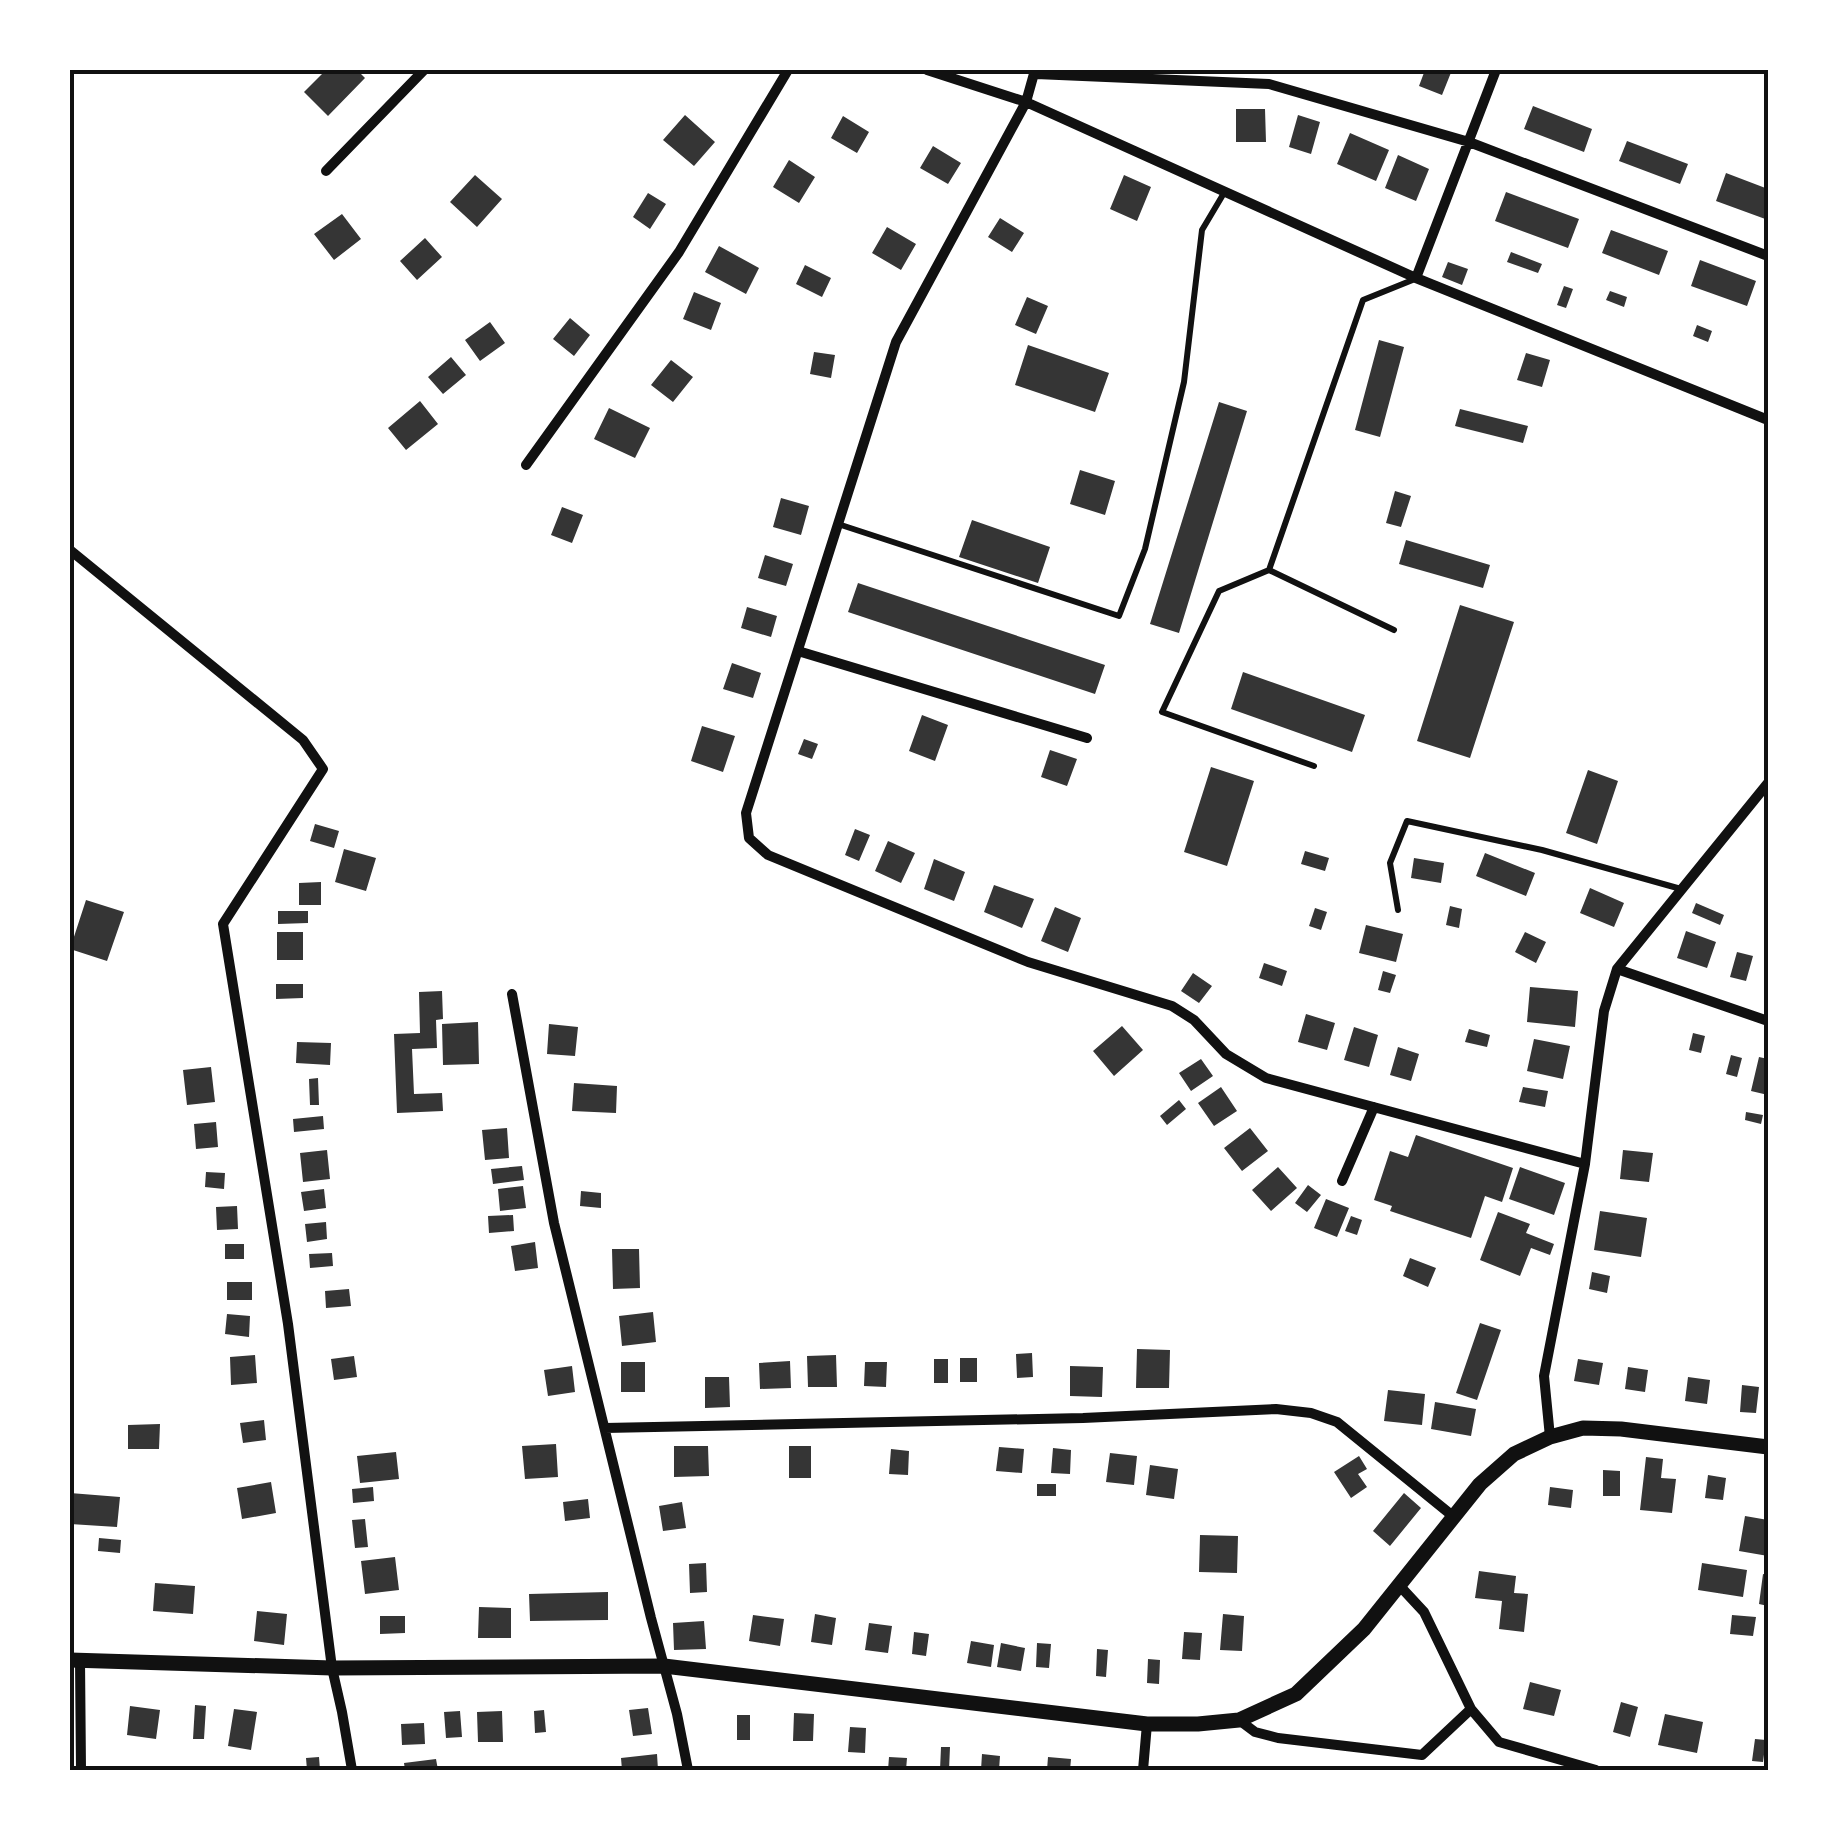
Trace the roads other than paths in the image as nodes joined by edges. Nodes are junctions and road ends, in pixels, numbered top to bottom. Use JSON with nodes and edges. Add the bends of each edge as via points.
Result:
{"nodes":[{"id":1,"x":424,"y":70,"type":"edge"},
{"id":2,"x":788,"y":70,"type":"edge"},
{"id":3,"x":927,"y":70,"type":"edge"},
{"id":4,"x":1274,"y":70,"type":"edge"},
{"id":5,"x":1496,"y":70,"type":"edge"},
{"id":6,"x":1036,"y":72,"type":"edge"},
{"id":7,"x":1269,"y":84,"type":"junction"},
{"id":8,"x":1026,"y":102,"type":"junction"},
{"id":9,"x":1468,"y":142,"type":"junction"},
{"id":10,"x":326,"y":170,"type":"dead end"},
{"id":11,"x":1224,"y":193,"type":"junction"},
{"id":12,"x":1768,"y":256,"type":"edge"},
{"id":13,"x":1416,"y":278,"type":"junction"},
{"id":14,"x":1768,"y":420,"type":"edge"},
{"id":15,"x":526,"y":465,"type":"dead end"},
{"id":16,"x":838,"y":524,"type":"junction"},
{"id":17,"x":70,"y":550,"type":"edge"},
{"id":18,"x":1269,"y":570,"type":"junction"},
{"id":19,"x":1394,"y":630,"type":"dead end"},
{"id":20,"x":798,"y":651,"type":"junction"},
{"id":21,"x":1087,"y":738,"type":"dead end"},
{"id":22,"x":1314,"y":766,"type":"dead end"},
{"id":23,"x":1768,"y":783,"type":"edge"},
{"id":24,"x":1682,"y":890,"type":"junction"},
{"id":25,"x":1398,"y":910,"type":"dead end"},
{"id":26,"x":1618,"y":969,"type":"junction"},
{"id":27,"x":512,"y":994,"type":"dead end"},
{"id":28,"x":1768,"y":1021,"type":"edge"},
{"id":29,"x":1374,"y":1107,"type":"junction"},
{"id":30,"x":1584,"y":1164,"type":"junction"},
{"id":31,"x":1342,"y":1181,"type":"dead end"},
{"id":32,"x":605,"y":1428,"type":"junction"},
{"id":33,"x":1550,"y":1436,"type":"junction"},
{"id":34,"x":1768,"y":1447,"type":"edge"},
{"id":35,"x":1454,"y":1516,"type":"junction"},
{"id":36,"x":1398,"y":1584,"type":"junction"},
{"id":37,"x":75,"y":1660,"type":"edge"},
{"id":38,"x":664,"y":1666,"type":"junction"},
{"id":39,"x":332,"y":1668,"type":"junction"},
{"id":40,"x":1471,"y":1709,"type":"junction"},
{"id":41,"x":1239,"y":1720,"type":"junction"},
{"id":42,"x":1147,"y":1724,"type":"junction"},
{"id":43,"x":82,"y":1770,"type":"edge"},
{"id":44,"x":352,"y":1770,"type":"edge"},
{"id":45,"x":688,"y":1770,"type":"edge"},
{"id":46,"x":1143,"y":1770,"type":"edge"},
{"id":47,"x":1596,"y":1770,"type":"edge"}],
"edges":[{"from":1,"to":10,"type":"street"},
{"from":2,"to":15,"type":"street","via":[[678,252]]},
{"from":3,"to":8,"type":"street"},
{"from":4,"to":7,"type":"street"},
{"from":5,"to":9,"type":"street"},
{"from":6,"to":7,"type":"street"},
{"from":6,"to":8,"type":"street"},
{"from":7,"to":9,"type":"street"},
{"from":8,"to":11,"type":"street"},
{"from":8,"to":16,"type":"street","via":[[896,342]]},
{"from":9,"to":12,"type":"street"},
{"from":9,"to":13,"type":"street"},
{"from":11,"to":13,"type":"street"},
{"from":11,"to":16,"type":"lane","via":[[1202,230],[1184,382],[1145,549],[1119,616]]},
{"from":13,"to":14,"type":"street"},
{"from":13,"to":18,"type":"lane","via":[[1363,300]]},
{"from":16,"to":20,"type":"street"},
{"from":17,"to":39,"type":"street","via":[[303,740],[323,769],[223,924],[288,1324]]},
{"from":18,"to":19,"type":"lane"},
{"from":18,"to":22,"type":"lane","via":[[1219,592],[1162,712]]},
{"from":20,"to":21,"type":"street"},
{"from":20,"to":29,"type":"street","via":[[746,813],[750,838],[768,855],[1028,962],[1172,1006],[1226,1054],[1266,1078]]},
{"from":23,"to":24,"type":"street"},
{"from":24,"to":25,"type":"lane","via":[[1407,821],[1390,863]]},
{"from":24,"to":26,"type":"street"},
{"from":26,"to":28,"type":"street"},
{"from":26,"to":30,"type":"street","via":[[1604,1011]]},
{"from":27,"to":32,"type":"street","via":[[554,1223]]},
{"from":29,"to":30,"type":"street"},
{"from":29,"to":31,"type":"street"},
{"from":30,"to":33,"type":"street","via":[[1544,1376]]},
{"from":32,"to":35,"type":"street","via":[[1276,1409],[1337,1422]]},
{"from":32,"to":38,"type":"street"},
{"from":33,"to":34,"type":"main road","via":[[1621,1429]]},
{"from":33,"to":35,"type":"main road","via":[[1514,1454]]},
{"from":35,"to":36,"type":"main road"},
{"from":36,"to":40,"type":"street","via":[[1424,1612]]},
{"from":36,"to":41,"type":"main road","via":[[1364,1629],[1296,1694]]},
{"from":37,"to":39,"type":"main road"},
{"from":37,"to":43,"type":"street"},
{"from":38,"to":39,"type":"main road"},
{"from":38,"to":42,"type":"main road"},
{"from":38,"to":45,"type":"street"},
{"from":39,"to":44,"type":"street"},
{"from":40,"to":41,"type":"street","via":[[1422,1755],[1278,1738]]},
{"from":40,"to":47,"type":"street","via":[[1499,1742]]},
{"from":41,"to":42,"type":"main road"},
{"from":42,"to":46,"type":"street"}]}
